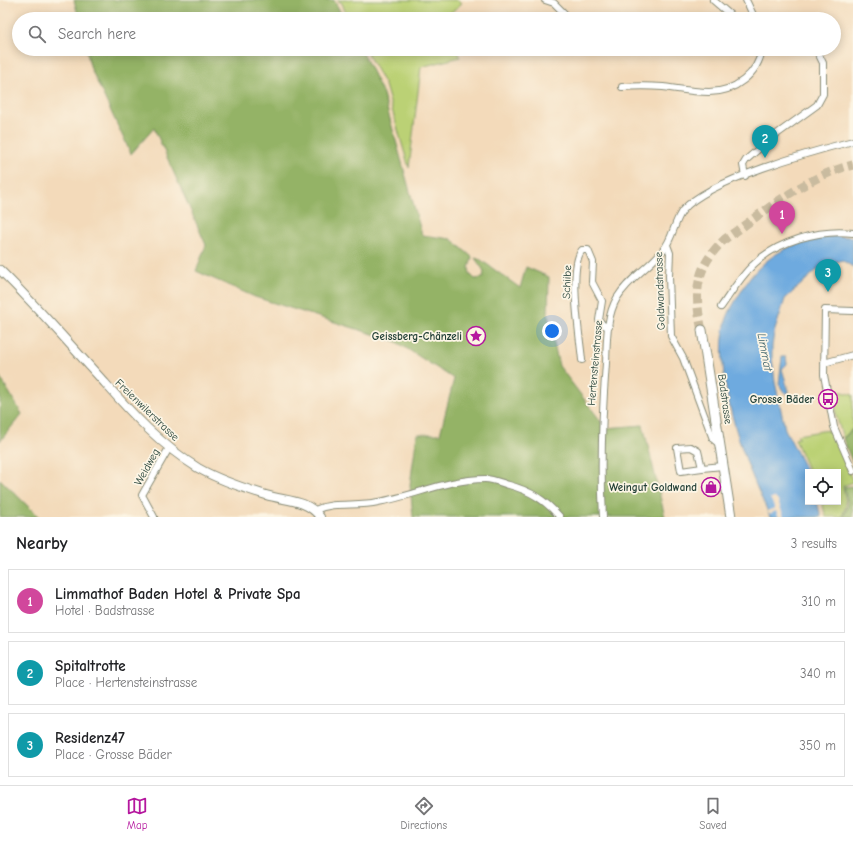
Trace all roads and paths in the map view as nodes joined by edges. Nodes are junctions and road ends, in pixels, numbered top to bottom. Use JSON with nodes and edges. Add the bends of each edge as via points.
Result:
{"nodes":[{"id":1,"x":545,"y":0,"type":"edge"},
{"id":2,"x":713,"y":0,"type":"edge"},
{"id":3,"x":746,"y":0,"type":"edge"},
{"id":4,"x":563,"y":12,"type":"edge"},
{"id":5,"x":727,"y":12,"type":"edge"},
{"id":6,"x":752,"y":12,"type":"edge"},
{"id":7,"x":760,"y":56,"type":"edge"},
{"id":8,"x":820,"y":56,"type":"edge"},
{"id":9,"x":622,"y":87,"type":"dead end"},
{"id":10,"x":852,"y":144,"type":"edge"},
{"id":11,"x":745,"y":176,"type":"junction"},
{"id":12,"x":853,"y":233,"type":"edge"},
{"id":13,"x":667,"y":245,"type":"junction"},
{"id":14,"x":0,"y":270,"type":"edge"},
{"id":15,"x":721,"y":307,"type":"dead end"},
{"id":16,"x":853,"y":311,"type":"edge"},
{"id":17,"x":609,"y":327,"type":"junction"},
{"id":18,"x":702,"y":332,"type":"tunnel mouth"},
{"id":19,"x":853,"y":355,"type":"edge"},
{"id":20,"x":582,"y":360,"type":"dead end"},
{"id":21,"x":824,"y":363,"type":"junction"},
{"id":22,"x":719,"y":444,"type":"junction"},
{"id":23,"x":169,"y":448,"type":"junction"},
{"id":24,"x":723,"y":466,"type":"junction"},
{"id":25,"x":702,"y":468,"type":"junction"},
{"id":26,"x":853,"y":471,"type":"edge"},
{"id":27,"x":317,"y":514,"type":"edge"},
{"id":28,"x":154,"y":517,"type":"edge"},
{"id":29,"x":560,"y":517,"type":"edge"},
{"id":30,"x":603,"y":517,"type":"edge"},
{"id":31,"x":731,"y":517,"type":"edge"}],
"edges":[{"from":1,"to":4,"type":"street","via":[[554,3]]},
{"from":2,"to":5,"type":"street"},
{"from":3,"to":6,"type":"street"},
{"from":7,"to":9,"type":"street","via":[[752,73],[736,86],[722,91]]},
{"from":8,"to":11,"type":"street","via":[[823,63],[823,94],[817,104],[746,160],[743,168]]},
{"from":10,"to":11,"type":"street","name":"Hertensteinstrasse","via":[[798,156]]},
{"from":11,"to":13,"type":"street","name":"Hertensteinstrasse","via":[[713,189],[685,208]]},
{"from":12,"to":15,"type":"street","via":[[808,236],[762,257],[745,274]]},
{"from":13,"to":17,"type":"street","name":"Hertensteinstrasse","via":[[659,256],[624,287],[613,306]]},
{"from":13,"to":22,"type":"street","name":"Goldwandstrasse","via":[[670,253],[672,336],[683,358],[713,439]]},
{"from":14,"to":23,"type":"street","name":"Freienwilerstrasse","via":[[132,414]]},
{"from":16,"to":21,"type":"street","via":[[826,310]]},
{"from":17,"to":20,"type":"street","name":"Schiibe","via":[[603,326],[600,320],[603,304],[592,282],[591,255],[588,250],[582,250],[576,272],[576,306]]},
{"from":17,"to":30,"type":"street","name":"Hertensteinstrasse","via":[[601,428]]},
{"from":18,"to":22,"type":"main road","name":"Badstrasse"},
{"from":19,"to":21,"type":"street"},
{"from":21,"to":26,"type":"street","via":[[832,418]]},
{"from":22,"to":24,"type":"main road","name":"Badstrasse"},
{"from":23,"to":27,"type":"street","name":"Freienwilerstrasse","via":[[199,468],[234,485],[307,505]]},
{"from":23,"to":28,"type":"street","name":"Weidweg","via":[[142,495]]},
{"from":24,"to":25,"type":"street"},
{"from":24,"to":31,"type":"main road","name":"Badstrasse"},
{"from":25,"to":25,"type":"street","via":[[698,451],[677,448],[681,471]]},
{"from":27,"to":29,"type":"street","via":[[327,505],[368,504],[449,483],[486,479],[535,495],[549,504]]}]}
